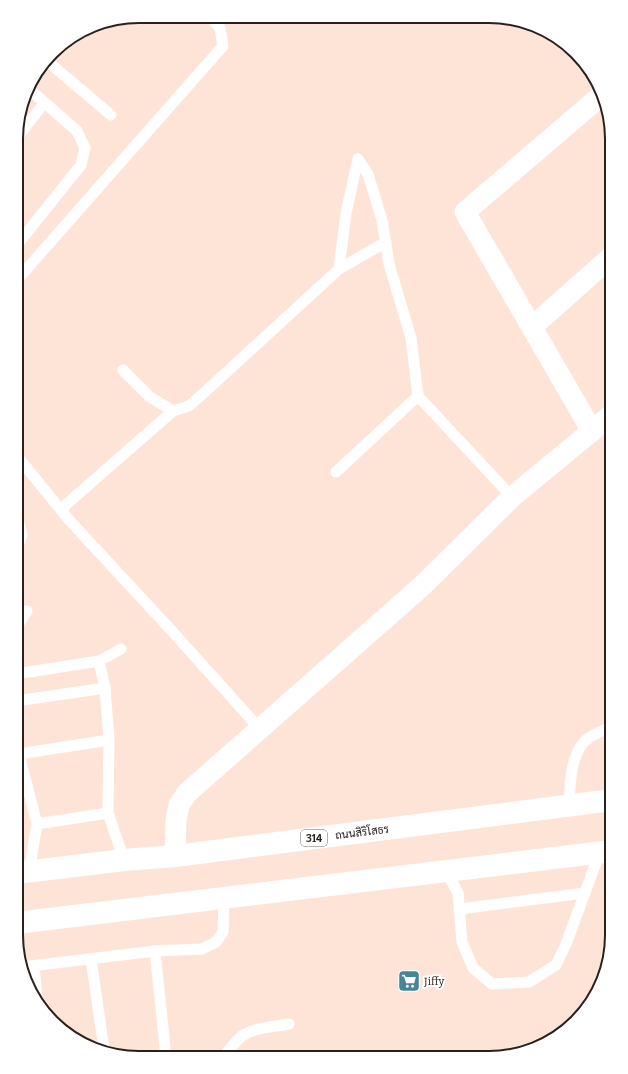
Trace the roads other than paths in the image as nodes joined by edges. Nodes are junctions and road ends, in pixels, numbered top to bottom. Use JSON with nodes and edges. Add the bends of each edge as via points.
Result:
{"nodes":[{"id":1,"x":216,"y":23,"type":"edge"},
{"id":2,"x":51,"y":64,"type":"edge"},
{"id":3,"x":33,"y":93,"type":"edge"},
{"id":4,"x":598,"y":99,"type":"edge"},
{"id":5,"x":44,"y":103,"type":"junction"},
{"id":6,"x":111,"y":114,"type":"dead end"},
{"id":7,"x":24,"y":129,"type":"edge"},
{"id":8,"x":23,"y":238,"type":"edge"},
{"id":9,"x":386,"y":242,"type":"junction"},
{"id":10,"x":605,"y":262,"type":"edge"},
{"id":11,"x":339,"y":269,"type":"junction"},
{"id":12,"x":23,"y":273,"type":"edge"},
{"id":13,"x":532,"y":327,"type":"junction"},
{"id":14,"x":122,"y":370,"type":"dead end"},
{"id":15,"x":418,"y":396,"type":"junction"},
{"id":16,"x":173,"y":411,"type":"junction"},
{"id":17,"x":605,"y":420,"type":"edge"},
{"id":18,"x":592,"y":431,"type":"junction"},
{"id":19,"x":23,"y":463,"type":"edge"},
{"id":20,"x":336,"y":472,"type":"dead end"},
{"id":21,"x":512,"y":497,"type":"junction"},
{"id":22,"x":61,"y":509,"type":"junction"},
{"id":23,"x":27,"y":611,"type":"dead end"},
{"id":24,"x":23,"y":617,"type":"edge"},
{"id":25,"x":121,"y":649,"type":"dead end"},
{"id":26,"x":99,"y":661,"type":"junction"},
{"id":27,"x":23,"y":673,"type":"edge"},
{"id":28,"x":105,"y":688,"type":"junction"},
{"id":29,"x":23,"y":701,"type":"edge"},
{"id":30,"x":260,"y":729,"type":"junction"},
{"id":31,"x":605,"y":731,"type":"edge"},
{"id":32,"x":109,"y":740,"type":"junction"},
{"id":33,"x":23,"y":753,"type":"edge"},
{"id":34,"x":23,"y":770,"type":"edge"},
{"id":35,"x":605,"y":801,"type":"edge"},
{"id":36,"x":569,"y":806,"type":"junction"},
{"id":37,"x":108,"y":814,"type":"junction"},
{"id":38,"x":37,"y":824,"type":"junction"},
{"id":39,"x":605,"y":852,"type":"edge"},
{"id":40,"x":605,"y":854,"type":"edge"},
{"id":41,"x":175,"y":856,"type":"junction"},
{"id":42,"x":124,"y":860,"type":"junction"},
{"id":43,"x":446,"y":871,"type":"junction"},
{"id":44,"x":23,"y":872,"type":"edge"},
{"id":45,"x":585,"y":893,"type":"junction"},
{"id":46,"x":224,"y":898,"type":"junction"},
{"id":47,"x":459,"y":909,"type":"junction"},
{"id":48,"x":23,"y":922,"type":"edge"},
{"id":49,"x":155,"y":951,"type":"junction"},
{"id":50,"x":91,"y":959,"type":"junction"},
{"id":51,"x":34,"y":966,"type":"junction"},
{"id":52,"x":28,"y":967,"type":"edge"},
{"id":53,"x":36,"y":987,"type":"edge"},
{"id":54,"x":289,"y":1024,"type":"dead end"},
{"id":55,"x":103,"y":1045,"type":"edge"},
{"id":56,"x":165,"y":1051,"type":"edge"},
{"id":57,"x":228,"y":1051,"type":"edge"}],
"edges":[{"from":1,"to":12,"type":"lane","via":[[220,28],[223,46]]},
{"from":2,"to":6,"type":"lane"},
{"from":3,"to":5,"type":"lane"},
{"from":4,"to":13,"type":"street","via":[[465,212]]},
{"from":5,"to":7,"type":"lane"},
{"from":5,"to":8,"type":"lane","via":[[77,131],[85,148],[81,165]]},
{"from":9,"to":11,"type":"lane"},
{"from":9,"to":11,"type":"lane","via":[[368,174],[358,159],[346,214]]},
{"from":9,"to":15,"type":"lane","via":[[389,264],[411,338]]},
{"from":10,"to":13,"type":"street"},
{"from":11,"to":16,"type":"lane","via":[[189,406]]},
{"from":13,"to":18,"type":"street"},
{"from":14,"to":16,"type":"lane","via":[[150,397]]},
{"from":15,"to":20,"type":"lane"},
{"from":15,"to":21,"type":"lane"},
{"from":16,"to":22,"type":"lane"},
{"from":17,"to":18,"type":"street"},
{"from":18,"to":21,"type":"street"},
{"from":19,"to":22,"type":"lane"},
{"from":21,"to":30,"type":"street","via":[[422,586]]},
{"from":22,"to":30,"type":"lane"},
{"from":23,"to":24,"type":"lane"},
{"from":25,"to":26,"type":"lane"},
{"from":26,"to":27,"type":"lane"},
{"from":26,"to":28,"type":"lane"},
{"from":28,"to":29,"type":"lane"},
{"from":28,"to":32,"type":"lane"},
{"from":30,"to":41,"type":"street","via":[[188,793],[178,805]]},
{"from":31,"to":36,"type":"lane","via":[[584,742],[576,756]]},
{"from":32,"to":33,"type":"lane"},
{"from":32,"to":37,"type":"lane"},
{"from":34,"to":38,"type":"lane"},
{"from":35,"to":36,"type":"highway","name":"ถนนสิริโสธร","number":"314"},
{"from":36,"to":41,"type":"highway","name":"ถนนสิริโสธร","number":"314"},
{"from":37,"to":38,"type":"lane"},
{"from":37,"to":42,"type":"lane"},
{"from":38,"to":44,"type":"lane"},
{"from":39,"to":43,"type":"highway"},
{"from":40,"to":45,"type":"lane"},
{"from":41,"to":42,"type":"highway","name":"ถนนสิริโสธร","number":"314"},
{"from":42,"to":44,"type":"highway","name":"ถนนสิริโสธร","number":"314"},
{"from":43,"to":46,"type":"highway"},
{"from":43,"to":47,"type":"lane","via":[[458,893]]},
{"from":45,"to":47,"type":"lane"},
{"from":45,"to":47,"type":"lane","via":[[556,965],[529,982],[492,984],[473,968],[462,942]]},
{"from":46,"to":48,"type":"highway"},
{"from":46,"to":49,"type":"lane","via":[[223,932],[216,942],[202,949]]},
{"from":49,"to":50,"type":"lane"},
{"from":49,"to":56,"type":"lane"},
{"from":50,"to":51,"type":"lane"},
{"from":50,"to":55,"type":"lane"},
{"from":51,"to":52,"type":"lane"},
{"from":51,"to":53,"type":"lane"},
{"from":54,"to":57,"type":"lane","via":[[255,1030],[236,1041]]}]}
